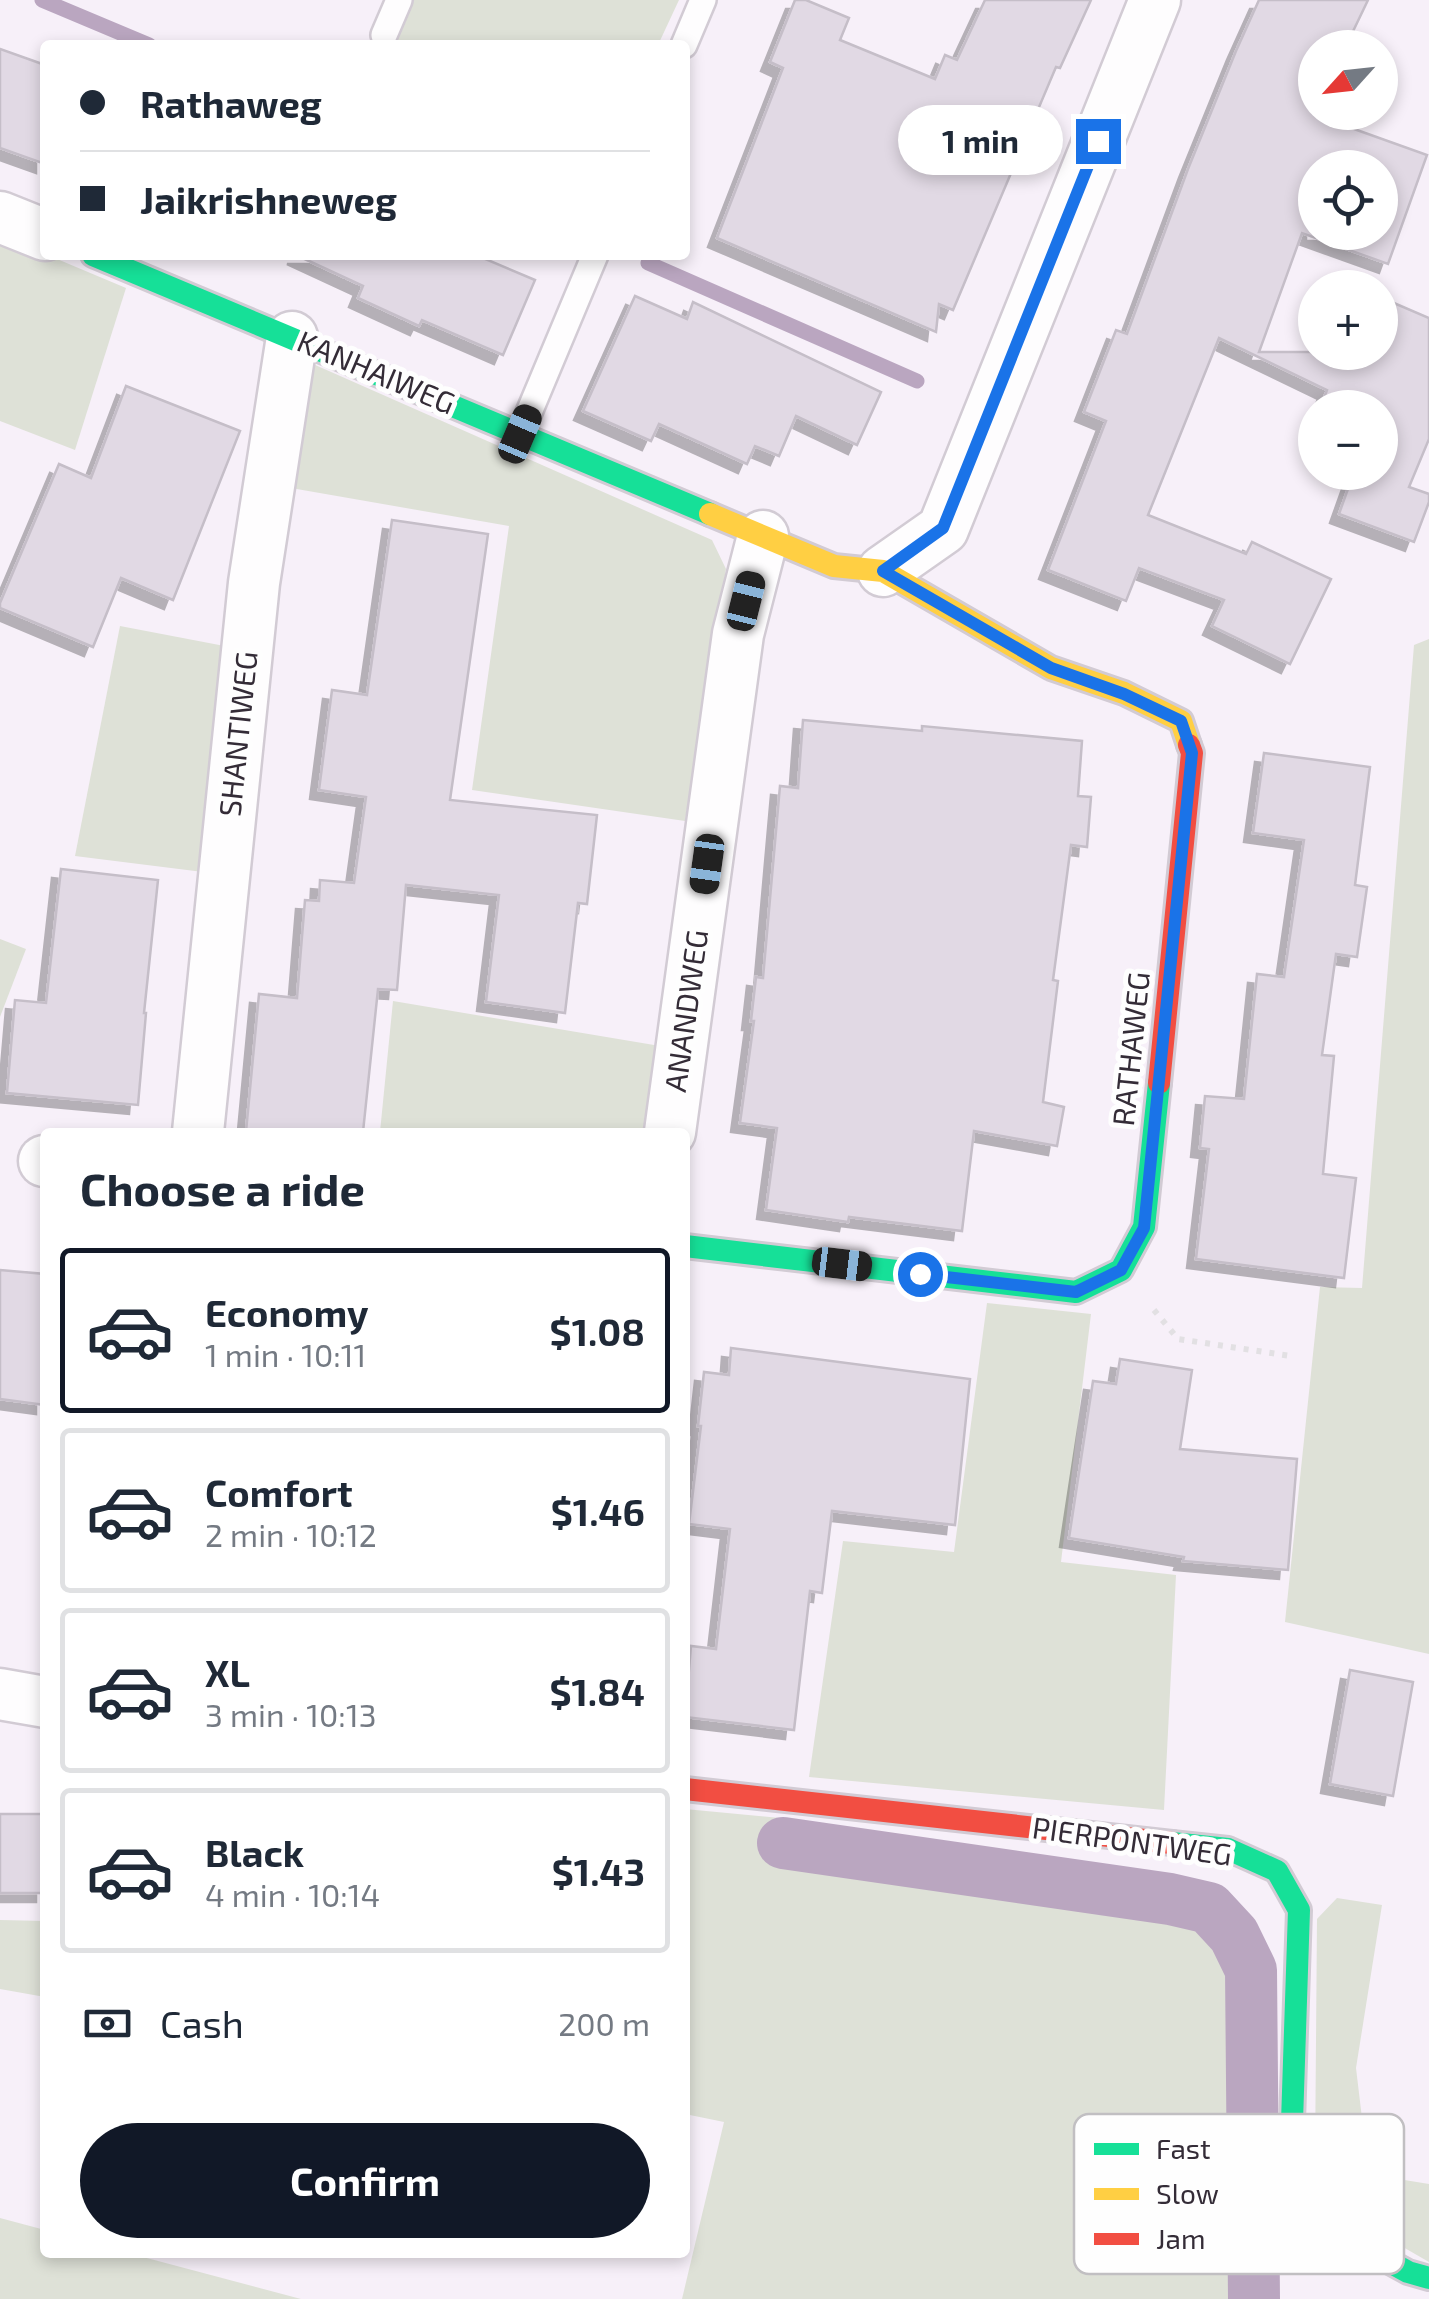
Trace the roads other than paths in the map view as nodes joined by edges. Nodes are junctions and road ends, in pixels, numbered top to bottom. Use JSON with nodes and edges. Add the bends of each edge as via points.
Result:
{"nodes":[{"id":1,"x":398,"y":0,"type":"edge"},
{"id":2,"x":703,"y":0,"type":"edge"},
{"id":3,"x":1155,"y":0,"type":"edge"},
{"id":4,"x":384,"y":35,"type":"dead end"},
{"id":5,"x":686,"y":40,"type":"edge"},
{"id":6,"x":0,"y":217,"type":"edge"},
{"id":7,"x":40,"y":233,"type":"edge"},
{"id":8,"x":105,"y":260,"type":"edge"},
{"id":9,"x":594,"y":260,"type":"edge"},
{"id":10,"x":292,"y":337,"type":"junction"},
{"id":11,"x":520,"y":434,"type":"junction"},
{"id":12,"x":763,"y":536,"type":"junction"},
{"id":13,"x":883,"y":571,"type":"junction"},
{"id":14,"x":198,"y":1128,"type":"edge"},
{"id":15,"x":671,"y":1128,"type":"edge"},
{"id":16,"x":690,"y":1247,"type":"edge"},
{"id":17,"x":0,"y":1694,"type":"edge"},
{"id":18,"x":40,"y":1701,"type":"edge"},
{"id":19,"x":690,"y":1790,"type":"edge"},
{"id":20,"x":1292,"y":2114,"type":"edge"},
{"id":21,"x":1404,"y":2270,"type":"edge"},
{"id":22,"x":1429,"y":2278,"type":"edge"}],
"edges":[{"from":1,"to":4,"type":"lane"},
{"from":2,"to":5,"type":"lane"},
{"from":3,"to":13,"type":"street","via":[[943,528]]},
{"from":6,"to":7,"type":"street"},
{"from":8,"to":10,"type":"street","name":"KANHAIWEG"},
{"from":9,"to":11,"type":"lane"},
{"from":10,"to":11,"type":"street","name":"KANHAIWEG"},
{"from":10,"to":14,"type":"street","name":"SHANTIWEG","via":[[254,583]]},
{"from":11,"to":12,"type":"street","name":"KANHAIWEG"},
{"from":12,"to":13,"type":"street","name":"KANHAIWEG","via":[[834,566]]},
{"from":12,"to":15,"type":"street","name":"ANANDWEG","via":[[738,634]]},
{"from":13,"to":16,"type":"street","name":"RATHAWEG","via":[[1051,668],[1181,721],[1192,753],[1144,1228],[1121,1270],[1076,1292]]},
{"from":17,"to":18,"type":"street"},
{"from":19,"to":20,"type":"street","name":"PIERPONTWEG","via":[[1228,1849],[1277,1871],[1298,1910]]},
{"from":21,"to":22,"type":"street","name":"PIERPONTWEG"}]}
